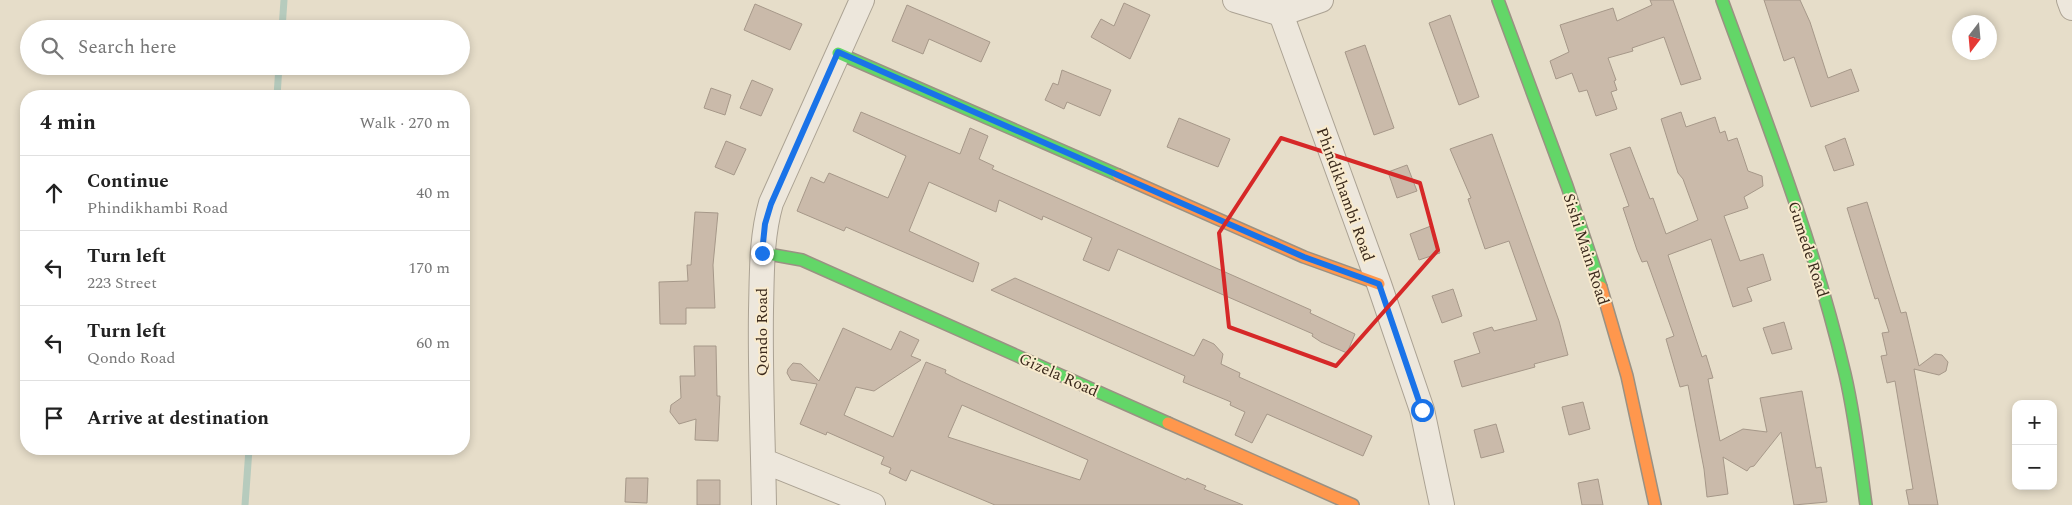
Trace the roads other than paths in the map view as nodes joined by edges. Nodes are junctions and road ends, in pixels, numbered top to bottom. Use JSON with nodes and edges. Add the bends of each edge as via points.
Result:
{"nodes":[{"id":1,"x":862,"y":0,"type":"edge"},
{"id":2,"x":1236,"y":0,"type":"edge"},
{"id":3,"x":1321,"y":0,"type":"edge"},
{"id":4,"x":1498,"y":0,"type":"edge"},
{"id":5,"x":1722,"y":0,"type":"edge"},
{"id":6,"x":2069,"y":0,"type":"edge"},
{"id":7,"x":1278,"y":7,"type":"edge"},
{"id":8,"x":2072,"y":8,"type":"edge"},
{"id":9,"x":838,"y":52,"type":"junction"},
{"id":10,"x":762,"y":253,"type":"junction"},
{"id":11,"x":1379,"y":284,"type":"junction"},
{"id":12,"x":764,"y":461,"type":"junction"},
{"id":13,"x":764,"y":505,"type":"edge"},
{"id":14,"x":872,"y":505,"type":"edge"},
{"id":15,"x":1353,"y":505,"type":"edge"},
{"id":16,"x":1442,"y":505,"type":"edge"},
{"id":17,"x":1655,"y":505,"type":"edge"},
{"id":18,"x":1866,"y":505,"type":"edge"}],
"edges":[{"from":1,"to":9,"type":"street","name":"Qondo Road"},
{"from":2,"to":7,"type":"street"},
{"from":3,"to":7,"type":"street"},
{"from":4,"to":17,"type":"street","name":"Sishi Main Road","via":[[1559,166],[1615,334],[1643,440]]},
{"from":5,"to":18,"type":"street","name":"Gumede Road","via":[[1830,314],[1850,394]]},
{"from":6,"to":8,"type":"street"},
{"from":7,"to":11,"type":"street","name":"Phindikhambi Road"},
{"from":9,"to":10,"type":"street","name":"Qondo Road","via":[[771,204]]},
{"from":9,"to":11,"type":"street","via":[[1304,257]]},
{"from":10,"to":12,"type":"street","name":"Qondo Road","via":[[760,352]]},
{"from":10,"to":15,"type":"street","name":"Gizela Road","via":[[802,260]]},
{"from":11,"to":16,"type":"street","name":"Phindikhambi Road","via":[[1422,410]]},
{"from":12,"to":13,"type":"street","name":"Qondo Road"},
{"from":12,"to":14,"type":"street"}]}
